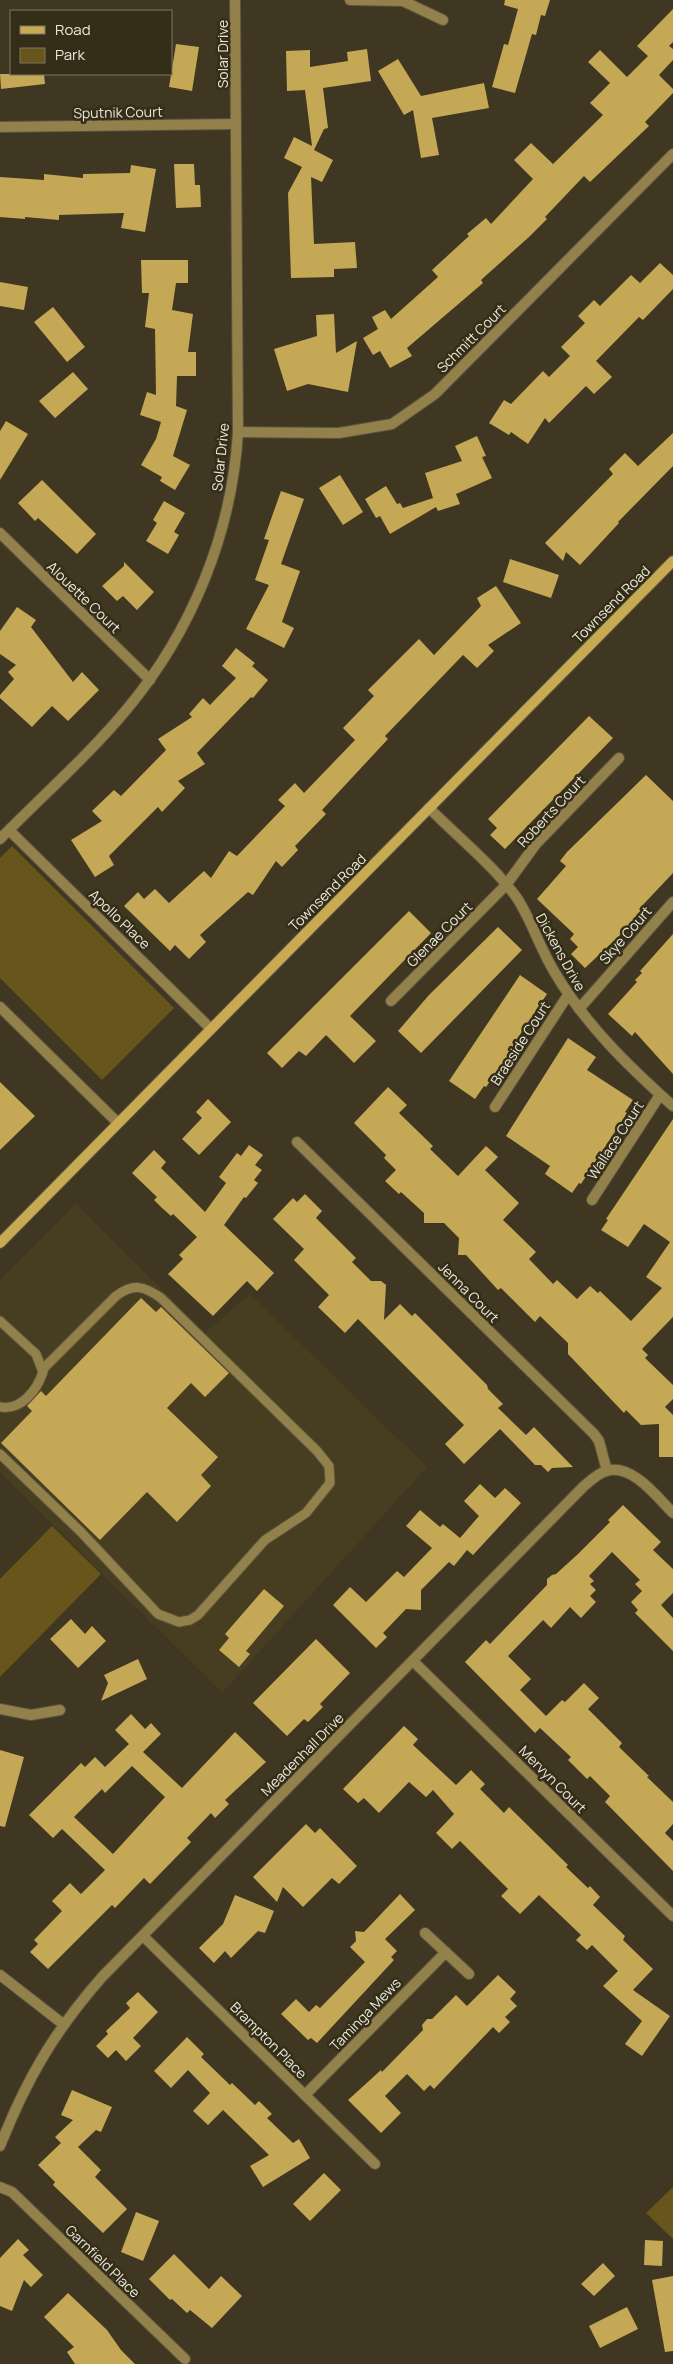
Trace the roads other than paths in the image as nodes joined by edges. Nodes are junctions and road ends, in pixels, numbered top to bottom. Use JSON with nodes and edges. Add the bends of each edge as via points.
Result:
{"nodes":[{"id":1,"x":235,"y":0,"type":"edge"},
{"id":2,"x":350,"y":0,"type":"edge"},
{"id":3,"x":443,"y":20,"type":"dead end"},
{"id":4,"x":236,"y":124,"type":"junction"},
{"id":5,"x":0,"y":127,"type":"edge"},
{"id":6,"x":673,"y":154,"type":"edge"},
{"id":7,"x":238,"y":432,"type":"junction"},
{"id":8,"x":0,"y":534,"type":"edge"},
{"id":9,"x":673,"y":561,"type":"edge"},
{"id":10,"x":150,"y":680,"type":"junction"},
{"id":11,"x":620,"y":758,"type":"dead end"},
{"id":12,"x":429,"y":808,"type":"junction"},
{"id":13,"x":9,"y":830,"type":"junction"},
{"id":14,"x":0,"y":839,"type":"edge"},
{"id":15,"x":506,"y":885,"type":"junction"},
{"id":16,"x":673,"y":902,"type":"edge"},
{"id":17,"x":568,"y":995,"type":"junction"},
{"id":18,"x":391,"y":1002,"type":"dead end"},
{"id":19,"x":0,"y":1007,"type":"edge"},
{"id":20,"x":579,"y":1010,"type":"junction"},
{"id":21,"x":212,"y":1029,"type":"junction"},
{"id":22,"x":660,"y":1095,"type":"junction"},
{"id":23,"x":673,"y":1106,"type":"edge"},
{"id":24,"x":495,"y":1107,"type":"dead end"},
{"id":25,"x":118,"y":1123,"type":"junction"},
{"id":26,"x":297,"y":1142,"type":"dead end"},
{"id":27,"x":592,"y":1200,"type":"dead end"},
{"id":28,"x":0,"y":1243,"type":"edge"},
{"id":29,"x":0,"y":1321,"type":"edge"},
{"id":30,"x":42,"y":1370,"type":"junction"},
{"id":31,"x":1,"y":1408,"type":"edge"},
{"id":32,"x":0,"y":1454,"type":"edge"},
{"id":33,"x":607,"y":1471,"type":"junction"},
{"id":34,"x":673,"y":1512,"type":"edge"},
{"id":35,"x":414,"y":1661,"type":"junction"},
{"id":36,"x":0,"y":1709,"type":"edge"},
{"id":37,"x":60,"y":1710,"type":"dead end"},
{"id":38,"x":673,"y":1916,"type":"edge"},
{"id":39,"x":425,"y":1933,"type":"dead end"},
{"id":40,"x":143,"y":1936,"type":"junction"},
{"id":41,"x":446,"y":1952,"type":"junction"},
{"id":42,"x":469,"y":1974,"type":"dead end"},
{"id":43,"x":0,"y":1975,"type":"edge"},
{"id":44,"x":64,"y":2024,"type":"junction"},
{"id":45,"x":305,"y":2095,"type":"junction"},
{"id":46,"x":0,"y":2146,"type":"edge"},
{"id":47,"x":375,"y":2164,"type":"dead end"},
{"id":48,"x":0,"y":2187,"type":"edge"},
{"id":49,"x":185,"y":2359,"type":"dead end"}],
"edges":[{"from":1,"to":4,"type":"street","name":"Solar Drive"},
{"from":2,"to":3,"type":"street","via":[[403,1]]},
{"from":4,"to":5,"type":"street","name":"Sputnik Court"},
{"from":4,"to":7,"type":"street","name":"Solar Drive"},
{"from":6,"to":7,"type":"street","name":"Schmitt Court","via":[[435,394],[392,424],[338,433]]},
{"from":7,"to":10,"type":"street","name":"Solar Drive","via":[[234,471],[216,548],[190,612]]},
{"from":8,"to":10,"type":"street","name":"Alouette Court"},
{"from":9,"to":12,"type":"main road","name":"Townsend Road"},
{"from":10,"to":13,"type":"street","name":"Solar Drive","via":[[126,710]]},
{"from":11,"to":15,"type":"street","name":"Roberts Court","via":[[536,844]]},
{"from":12,"to":15,"type":"street","name":"Dickens Drive"},
{"from":12,"to":21,"type":"main road","name":"Townsend Road"},
{"from":13,"to":14,"type":"street","name":"Solar Drive"},
{"from":13,"to":21,"type":"street","name":"Apollo Place"},
{"from":15,"to":17,"type":"street","name":"Dickens Drive","via":[[518,900]]},
{"from":15,"to":18,"type":"street","name":"Glenae Court"},
{"from":16,"to":20,"type":"street","name":"Skye Court"},
{"from":17,"to":20,"type":"street","name":"Dickens Drive"},
{"from":17,"to":24,"type":"street","name":"Braeside Court"},
{"from":19,"to":25,"type":"street"},
{"from":20,"to":22,"type":"street","name":"Dickens Drive","via":[[623,1060]]},
{"from":21,"to":25,"type":"main road","name":"Townsend Road"},
{"from":22,"to":23,"type":"street","name":"Dickens Drive"},
{"from":22,"to":27,"type":"street","name":"Wallace Court"},
{"from":25,"to":28,"type":"main road","name":"Townsend Road"},
{"from":26,"to":33,"type":"street","name":"Jenna Court","via":[[594,1434]]},
{"from":29,"to":30,"type":"lane","via":[[36,1354]]},
{"from":30,"to":31,"type":"lane","via":[[40,1380],[29,1396],[18,1405]]},
{"from":30,"to":32,"type":"lane","via":[[125,1289],[143,1287],[161,1298],[317,1451],[330,1466],[330,1483],[306,1513],[266,1540],[198,1615],[179,1622],[158,1614],[81,1532]]},
{"from":33,"to":34,"type":"street","via":[[630,1474]]},
{"from":33,"to":35,"type":"street","name":"Meadenhall Drive","via":[[583,1487]]},
{"from":35,"to":38,"type":"street","name":"Mervyn Court"},
{"from":35,"to":40,"type":"street","name":"Meadenhall Drive"},
{"from":36,"to":37,"type":"street","via":[[31,1714]]},
{"from":39,"to":41,"type":"street"},
{"from":40,"to":44,"type":"street","name":"Meadenhall Drive","via":[[102,1977]]},
{"from":40,"to":45,"type":"street","name":"Brampton Place"},
{"from":41,"to":42,"type":"street"},
{"from":41,"to":45,"type":"street","name":"Taminga Mews"},
{"from":43,"to":44,"type":"street"},
{"from":44,"to":46,"type":"street","name":"Meadenhall Drive","via":[[37,2064]]},
{"from":45,"to":47,"type":"street","name":"Brampton Place"},
{"from":48,"to":49,"type":"street","name":"Garnfield Place","via":[[12,2192]]}]}
